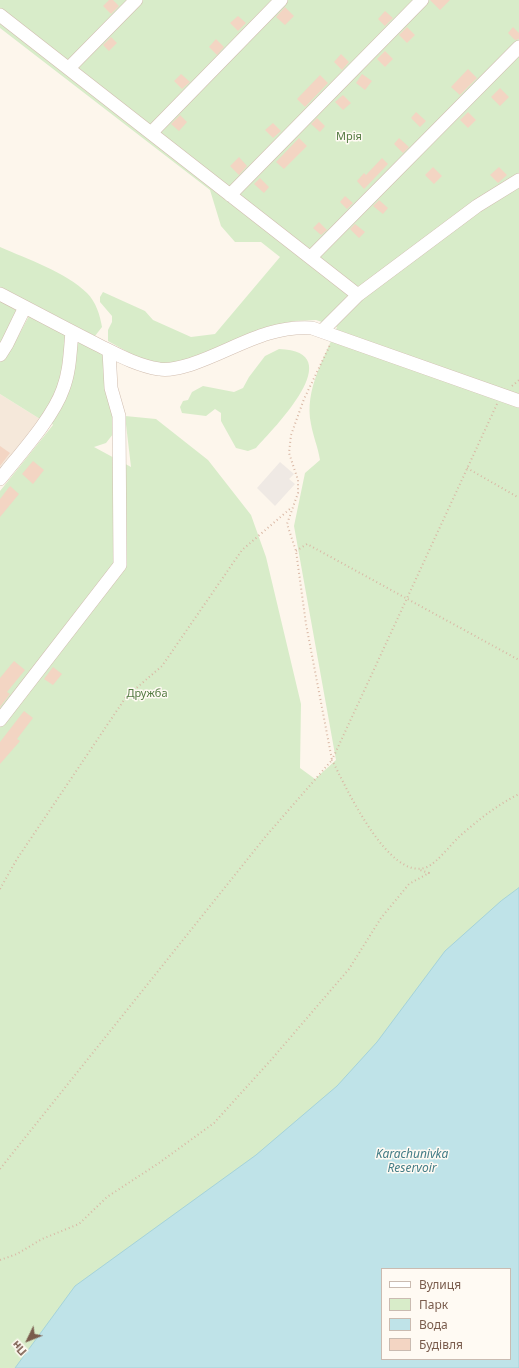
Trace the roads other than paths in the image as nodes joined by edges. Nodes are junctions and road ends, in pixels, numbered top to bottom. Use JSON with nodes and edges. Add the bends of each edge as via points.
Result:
{"nodes":[{"id":1,"x":136,"y":0,"type":"edge"},
{"id":2,"x":281,"y":0,"type":"edge"},
{"id":3,"x":422,"y":0,"type":"edge"},
{"id":4,"x":0,"y":15,"type":"edge"},
{"id":5,"x":519,"y":47,"type":"edge"},
{"id":6,"x":69,"y":68,"type":"junction"},
{"id":7,"x":151,"y":132,"type":"junction"},
{"id":8,"x":519,"y":180,"type":"edge"},
{"id":9,"x":230,"y":195,"type":"junction"},
{"id":10,"x":310,"y":257,"type":"junction"},
{"id":11,"x":0,"y":294,"type":"edge"},
{"id":12,"x":358,"y":294,"type":"junction"},
{"id":13,"x":25,"y":306,"type":"junction"},
{"id":14,"x":72,"y":332,"type":"junction"},
{"id":15,"x":328,"y":333,"type":"junction"},
{"id":16,"x":109,"y":351,"type":"junction"},
{"id":17,"x":0,"y":355,"type":"edge"},
{"id":18,"x":519,"y":401,"type":"edge"},
{"id":19,"x":0,"y":479,"type":"edge"},
{"id":20,"x":0,"y":720,"type":"edge"}],
"edges":[{"from":1,"to":6,"type":"street"},
{"from":2,"to":7,"type":"street"},
{"from":3,"to":9,"type":"street"},
{"from":4,"to":6,"type":"street"},
{"from":5,"to":10,"type":"street"},
{"from":6,"to":7,"type":"street"},
{"from":7,"to":9,"type":"street"},
{"from":8,"to":12,"type":"street","via":[[477,206]]},
{"from":9,"to":10,"type":"street"},
{"from":10,"to":12,"type":"street"},
{"from":11,"to":13,"type":"street"},
{"from":12,"to":15,"type":"street"},
{"from":13,"to":14,"type":"street"},
{"from":13,"to":17,"type":"street"},
{"from":14,"to":16,"type":"street"},
{"from":14,"to":19,"type":"street","via":[[63,391],[43,425]]},
{"from":15,"to":16,"type":"street","via":[[312,328],[274,330],[175,369],[160,370],[142,366]]},
{"from":15,"to":18,"type":"street"},
{"from":16,"to":20,"type":"street","via":[[111,388],[119,416],[120,565]]}]}
